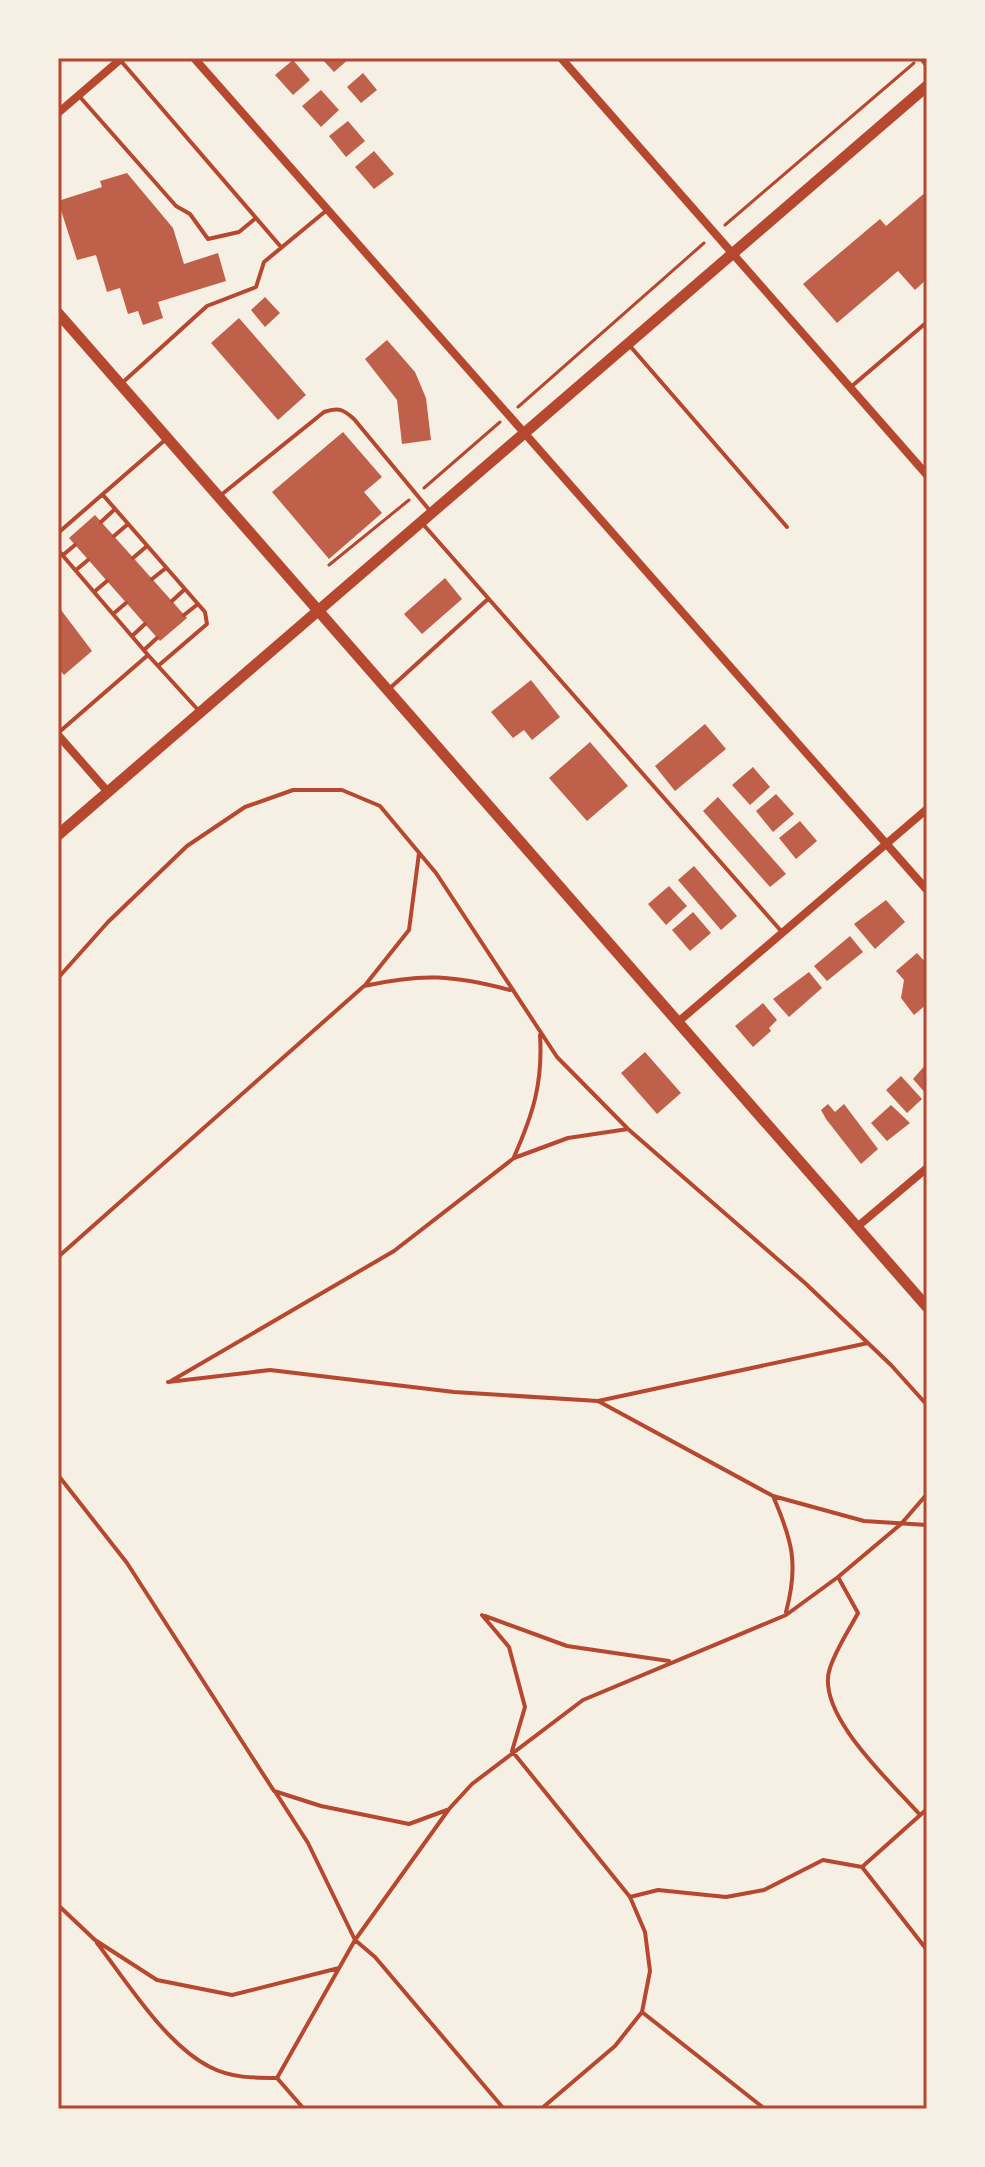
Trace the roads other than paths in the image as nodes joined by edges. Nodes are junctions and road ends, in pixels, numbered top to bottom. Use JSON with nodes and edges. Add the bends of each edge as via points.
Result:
{"nodes":[{"id":1,"x":194,"y":58,"type":"edge"},
{"id":2,"x":561,"y":58,"type":"edge"},
{"id":3,"x":121,"y":59,"type":"edge"},
{"id":4,"x":927,"y":86,"type":"edge"},
{"id":5,"x":78,"y":95,"type":"junction"},
{"id":6,"x":58,"y":113,"type":"edge"},
{"id":7,"x":327,"y":210,"type":"junction"},
{"id":8,"x":256,"y":218,"type":"junction"},
{"id":9,"x":281,"y":247,"type":"junction"},
{"id":10,"x":734,"y":255,"type":"junction"},
{"id":11,"x":58,"y":313,"type":"edge"},
{"id":12,"x":927,"y":322,"type":"edge"},
{"id":13,"x":629,"y":344,"type":"junction"},
{"id":14,"x":120,"y":385,"type":"junction"},
{"id":15,"x":850,"y":388,"type":"junction"},
{"id":16,"x":523,"y":434,"type":"junction"},
{"id":17,"x":167,"y":438,"type":"junction"},
{"id":18,"x":927,"y":475,"type":"edge"},
{"id":19,"x":103,"y":495,"type":"junction"},
{"id":20,"x":219,"y":497,"type":"junction"},
{"id":21,"x":115,"y":509,"type":"junction"},
{"id":22,"x":432,"y":514,"type":"junction"},
{"id":23,"x":101,"y":522,"type":"dead end"},
{"id":24,"x":422,"y":523,"type":"junction"},
{"id":25,"x":128,"y":524,"type":"junction"},
{"id":26,"x":787,"y":527,"type":"dead end"},
{"id":27,"x":58,"y":533,"type":"edge"},
{"id":28,"x":114,"y":536,"type":"dead end"},
{"id":29,"x":75,"y":545,"type":"dead end"},
{"id":30,"x":147,"y":546,"type":"junction"},
{"id":31,"x":58,"y":550,"type":"edge"},
{"id":32,"x":63,"y":555,"type":"junction"},
{"id":33,"x":133,"y":558,"type":"dead end"},
{"id":34,"x":88,"y":560,"type":"dead end"},
{"id":35,"x":166,"y":567,"type":"junction"},
{"id":36,"x":76,"y":570,"type":"junction"},
{"id":37,"x":152,"y":579,"type":"dead end"},
{"id":38,"x":107,"y":581,"type":"dead end"},
{"id":39,"x":185,"y":589,"type":"junction"},
{"id":40,"x":94,"y":592,"type":"junction"},
{"id":41,"x":489,"y":599,"type":"junction"},
{"id":42,"x":172,"y":601,"type":"dead end"},
{"id":43,"x":126,"y":603,"type":"dead end"},
{"id":44,"x":198,"y":603,"type":"junction"},
{"id":45,"x":320,"y":611,"type":"junction"},
{"id":46,"x":113,"y":614,"type":"junction"},
{"id":47,"x":184,"y":615,"type":"dead end"},
{"id":48,"x":145,"y":624,"type":"dead end"},
{"id":49,"x":132,"y":636,"type":"junction"},
{"id":50,"x":157,"y":638,"type":"dead end"},
{"id":51,"x":144,"y":650,"type":"junction"},
{"id":52,"x":148,"y":655,"type":"junction"},
{"id":53,"x":158,"y":666,"type":"junction"},
{"id":54,"x":389,"y":689,"type":"junction"},
{"id":55,"x":201,"y":713,"type":"junction"},
{"id":56,"x":58,"y":734,"type":"edge"},
{"id":57,"x":108,"y":792,"type":"junction"},
{"id":58,"x":927,"y":809,"type":"edge"},
{"id":59,"x":58,"y":835,"type":"edge"},
{"id":60,"x":887,"y":843,"type":"junction"},
{"id":61,"x":419,"y":852,"type":"junction"},
{"id":62,"x":927,"y":890,"type":"edge"},
{"id":63,"x":782,"y":932,"type":"junction"},
{"id":64,"x":58,"y":978,"type":"edge"},
{"id":65,"x":364,"y":986,"type":"junction"},
{"id":66,"x":510,"y":990,"type":"junction"},
{"id":67,"x":678,"y":1022,"type":"junction"},
{"id":68,"x":540,"y":1033,"type":"junction"},
{"id":69,"x":628,"y":1129,"type":"junction"},
{"id":70,"x":514,"y":1158,"type":"junction"},
{"id":71,"x":927,"y":1168,"type":"edge"},
{"id":72,"x":857,"y":1227,"type":"junction"},
{"id":73,"x":58,"y":1257,"type":"edge"},
{"id":74,"x":927,"y":1307,"type":"edge"},
{"id":75,"x":868,"y":1343,"type":"junction"},
{"id":76,"x":598,"y":1401,"type":"junction"},
{"id":77,"x":927,"y":1405,"type":"edge"},
{"id":78,"x":58,"y":1475,"type":"edge"},
{"id":79,"x":927,"y":1494,"type":"edge"},
{"id":80,"x":773,"y":1496,"type":"junction"},
{"id":81,"x":901,"y":1524,"type":"junction"},
{"id":82,"x":927,"y":1525,"type":"edge"},
{"id":83,"x":838,"y":1577,"type":"junction"},
{"id":84,"x":786,"y":1615,"type":"junction"},
{"id":85,"x":669,"y":1661,"type":"junction"},
{"id":86,"x":512,"y":1751,"type":"junction"},
{"id":87,"x":274,"y":1791,"type":"junction"},
{"id":88,"x":449,"y":1809,"type":"junction"},
{"id":89,"x":927,"y":1809,"type":"edge"},
{"id":90,"x":920,"y":1815,"type":"junction"},
{"id":91,"x":862,"y":1867,"type":"junction"},
{"id":92,"x":630,"y":1897,"type":"junction"},
{"id":93,"x":58,"y":1905,"type":"edge"},
{"id":94,"x":95,"y":1940,"type":"junction"},
{"id":95,"x":355,"y":1940,"type":"junction"},
{"id":96,"x":927,"y":1950,"type":"edge"},
{"id":97,"x":339,"y":1968,"type":"junction"},
{"id":98,"x":642,"y":2012,"type":"junction"},
{"id":99,"x":277,"y":2078,"type":"junction"},
{"id":100,"x":304,"y":2109,"type":"edge"},
{"id":101,"x":504,"y":2109,"type":"edge"},
{"id":102,"x":541,"y":2109,"type":"edge"},
{"id":103,"x":765,"y":2109,"type":"edge"}],
"edges":[{"from":1,"to":7,"type":"street"},
{"from":2,"to":10,"type":"street"},
{"from":3,"to":5,"type":"street"},
{"from":3,"to":8,"type":"lane"},
{"from":4,"to":10,"type":"main road"},
{"from":5,"to":6,"type":"street"},
{"from":5,"to":8,"type":"lane","via":[[208,239],[239,232]]},
{"from":7,"to":9,"type":"lane"},
{"from":7,"to":16,"type":"street"},
{"from":8,"to":9,"type":"lane"},
{"from":9,"to":14,"type":"lane","via":[[264,262],[256,287],[207,306]]},
{"from":10,"to":13,"type":"main road"},
{"from":10,"to":15,"type":"street"},
{"from":11,"to":14,"type":"main road"},
{"from":12,"to":15,"type":"lane"},
{"from":13,"to":16,"type":"main road"},
{"from":13,"to":26,"type":"lane"},
{"from":14,"to":17,"type":"main road"},
{"from":15,"to":18,"type":"street"},
{"from":16,"to":22,"type":"main road"},
{"from":16,"to":60,"type":"street"},
{"from":17,"to":19,"type":"lane"},
{"from":17,"to":20,"type":"main road"},
{"from":19,"to":21,"type":"lane"},
{"from":19,"to":27,"type":"lane"},
{"from":20,"to":22,"type":"lane","via":[[335,408],[354,419]]},
{"from":20,"to":45,"type":"main road"},
{"from":21,"to":23,"type":"lane"},
{"from":21,"to":25,"type":"lane"},
{"from":22,"to":24,"type":"main road"},
{"from":24,"to":41,"type":"lane"},
{"from":24,"to":45,"type":"main road"},
{"from":25,"to":28,"type":"lane"},
{"from":25,"to":30,"type":"lane"},
{"from":29,"to":32,"type":"lane"},
{"from":30,"to":33,"type":"lane"},
{"from":30,"to":35,"type":"lane"},
{"from":31,"to":32,"type":"lane"},
{"from":32,"to":36,"type":"lane"},
{"from":34,"to":36,"type":"lane"},
{"from":35,"to":37,"type":"lane"},
{"from":35,"to":39,"type":"lane"},
{"from":36,"to":40,"type":"lane"},
{"from":38,"to":40,"type":"lane"},
{"from":39,"to":42,"type":"lane"},
{"from":39,"to":44,"type":"lane"},
{"from":40,"to":46,"type":"lane"},
{"from":41,"to":54,"type":"lane"},
{"from":41,"to":63,"type":"lane"},
{"from":43,"to":46,"type":"lane"},
{"from":44,"to":47,"type":"lane"},
{"from":44,"to":53,"type":"lane","via":[[207,624]]},
{"from":45,"to":54,"type":"main road"},
{"from":45,"to":55,"type":"main road"},
{"from":46,"to":49,"type":"lane"},
{"from":48,"to":49,"type":"lane"},
{"from":49,"to":51,"type":"lane"},
{"from":50,"to":51,"type":"lane"},
{"from":51,"to":52,"type":"lane"},
{"from":52,"to":53,"type":"lane"},
{"from":52,"to":56,"type":"lane"},
{"from":53,"to":55,"type":"lane"},
{"from":54,"to":67,"type":"main road"},
{"from":55,"to":57,"type":"main road"},
{"from":56,"to":57,"type":"street"},
{"from":57,"to":59,"type":"main road"},
{"from":58,"to":60,"type":"street"},
{"from":60,"to":62,"type":"street"},
{"from":60,"to":63,"type":"street"},
{"from":61,"to":64,"type":"lane","via":[[380,806],[342,790],[293,790],[245,807],[187,846]]},
{"from":61,"to":65,"type":"lane","via":[[409,930]]},
{"from":61,"to":66,"type":"lane"},
{"from":63,"to":67,"type":"street"},
{"from":65,"to":66,"type":"lane","via":[[412,975],[468,979]]},
{"from":65,"to":73,"type":"lane"},
{"from":66,"to":68,"type":"lane"},
{"from":67,"to":72,"type":"main road"},
{"from":68,"to":69,"type":"lane"},
{"from":68,"to":70,"type":"lane","via":[[543,1071]]},
{"from":69,"to":70,"type":"lane","via":[[568,1138]]},
{"from":69,"to":75,"type":"lane"},
{"from":70,"to":76,"type":"lane","via":[[394,1251],[168,1382],[270,1370],[454,1392]]},
{"from":71,"to":72,"type":"street"},
{"from":72,"to":74,"type":"main road"},
{"from":75,"to":76,"type":"lane"},
{"from":75,"to":77,"type":"lane"},
{"from":76,"to":80,"type":"lane"},
{"from":78,"to":87,"type":"lane","via":[[127,1563]]},
{"from":79,"to":81,"type":"lane"},
{"from":80,"to":81,"type":"lane","via":[[864,1521]]},
{"from":80,"to":84,"type":"lane","via":[[792,1541],[794,1583]]},
{"from":81,"to":82,"type":"lane"},
{"from":81,"to":83,"type":"lane"},
{"from":83,"to":84,"type":"lane"},
{"from":83,"to":90,"type":"lane","via":[[858,1613],[828,1670],[830,1701],[843,1726]]},
{"from":84,"to":85,"type":"lane"},
{"from":85,"to":86,"type":"lane","via":[[583,1700]]},
{"from":85,"to":86,"type":"lane","via":[[567,1646],[482,1615],[509,1647],[525,1707]]},
{"from":86,"to":88,"type":"lane"},
{"from":86,"to":92,"type":"lane"},
{"from":87,"to":88,"type":"lane","via":[[409,1824]]},
{"from":87,"to":95,"type":"lane","via":[[308,1843]]},
{"from":88,"to":95,"type":"lane"},
{"from":89,"to":90,"type":"lane"},
{"from":90,"to":91,"type":"lane"},
{"from":91,"to":92,"type":"lane","via":[[823,1860],[764,1890],[726,1897],[658,1890]]},
{"from":91,"to":96,"type":"lane"},
{"from":92,"to":98,"type":"lane","via":[[645,1932],[650,1971]]},
{"from":93,"to":94,"type":"lane"},
{"from":94,"to":97,"type":"lane","via":[[157,1980],[232,1995]]},
{"from":94,"to":99,"type":"lane","via":[[168,2033],[209,2067],[241,2077]]},
{"from":95,"to":97,"type":"lane"},
{"from":95,"to":101,"type":"lane"},
{"from":97,"to":99,"type":"lane"},
{"from":98,"to":102,"type":"lane","via":[[615,2046]]},
{"from":98,"to":103,"type":"lane"},
{"from":99,"to":100,"type":"lane"}]}
